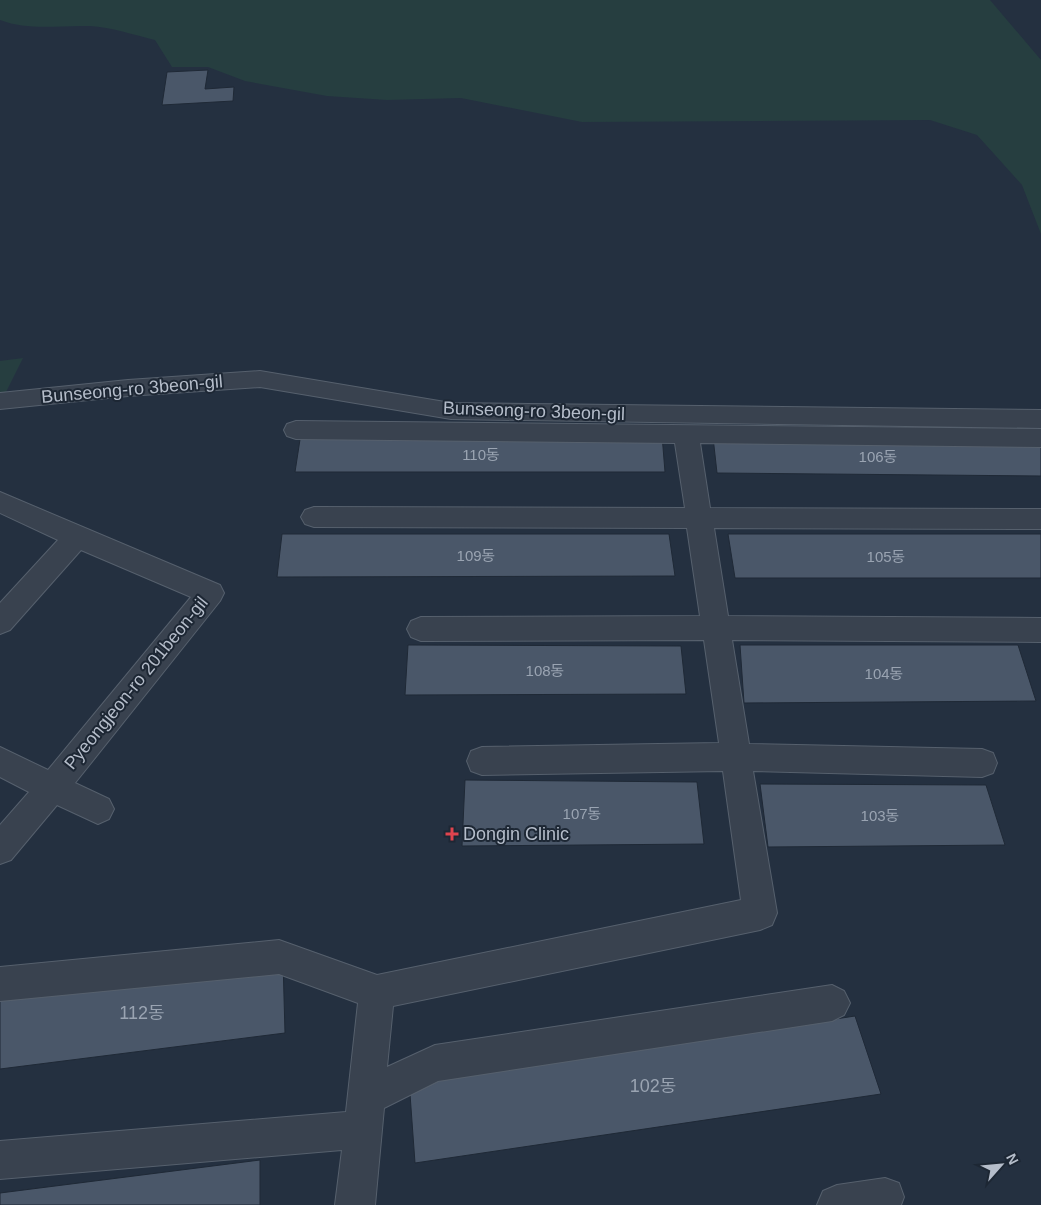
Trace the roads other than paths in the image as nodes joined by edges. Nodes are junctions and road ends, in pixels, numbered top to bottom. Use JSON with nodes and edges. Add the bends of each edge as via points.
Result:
{"nodes":[{"id":1,"x":0,"y":401,"type":"edge"},
{"id":2,"x":1041,"y":419,"type":"edge"},
{"id":3,"x":296,"y":430,"type":"dead end"},
{"id":4,"x":686,"y":434,"type":"junction"},
{"id":5,"x":1041,"y":438,"type":"edge"},
{"id":6,"x":0,"y":502,"type":"edge"},
{"id":7,"x":314,"y":517,"type":"dead end"},
{"id":8,"x":698,"y":518,"type":"junction"},
{"id":9,"x":1041,"y":519,"type":"edge"},
{"id":10,"x":77,"y":537,"type":"junction"},
{"id":11,"x":0,"y":622,"type":"edge"},
{"id":12,"x":715,"y":628,"type":"junction"},
{"id":13,"x":421,"y":629,"type":"dead end"},
{"id":14,"x":1041,"y":630,"type":"edge"},
{"id":15,"x":735,"y":757,"type":"junction"},
{"id":16,"x":0,"y":761,"type":"edge"},
{"id":17,"x":482,"y":761,"type":"dead end"},
{"id":18,"x":982,"y":763,"type":"dead end"},
{"id":19,"x":52,"y":788,"type":"junction"},
{"id":20,"x":98,"y":808,"type":"dead end"},
{"id":21,"x":0,"y":848,"type":"edge"},
{"id":22,"x":0,"y":984,"type":"edge"},
{"id":23,"x":377,"y":992,"type":"junction"},
{"id":24,"x":832,"y":1003,"type":"dead end"},
{"id":25,"x":364,"y":1113,"type":"junction"},
{"id":26,"x":0,"y":1160,"type":"edge"},
{"id":27,"x":885,"y":1197,"type":"dead end"},
{"id":28,"x":355,"y":1205,"type":"edge"},
{"id":29,"x":838,"y":1205,"type":"edge"}],
"edges":[{"from":1,"to":2,"type":"street","name":"Bunseong-ro 3beon-gil","via":[[260,379],[451,411]]},
{"from":3,"to":4,"type":"street"},
{"from":4,"to":5,"type":"street"},
{"from":4,"to":8,"type":"street"},
{"from":6,"to":10,"type":"street","name":"Pyeongjeon-ro 201beon-gil"},
{"from":7,"to":8,"type":"street"},
{"from":8,"to":9,"type":"street"},
{"from":8,"to":12,"type":"street"},
{"from":10,"to":11,"type":"street"},
{"from":10,"to":19,"type":"street","name":"Pyeongjeon-ro 201beon-gil","via":[[210,593]]},
{"from":12,"to":13,"type":"street"},
{"from":12,"to":14,"type":"street"},
{"from":12,"to":15,"type":"street"},
{"from":15,"to":17,"type":"street"},
{"from":15,"to":18,"type":"street"},
{"from":15,"to":23,"type":"street","via":[[760,913]]},
{"from":16,"to":19,"type":"street"},
{"from":19,"to":20,"type":"street"},
{"from":19,"to":21,"type":"street","name":"Pyeongjeon-ro 201beon-gil"},
{"from":22,"to":23,"type":"street","via":[[279,957]]},
{"from":23,"to":25,"type":"street"},
{"from":24,"to":25,"type":"street","via":[[435,1063]]},
{"from":25,"to":26,"type":"street"},
{"from":25,"to":28,"type":"street"},
{"from":27,"to":29,"type":"street"}]}
